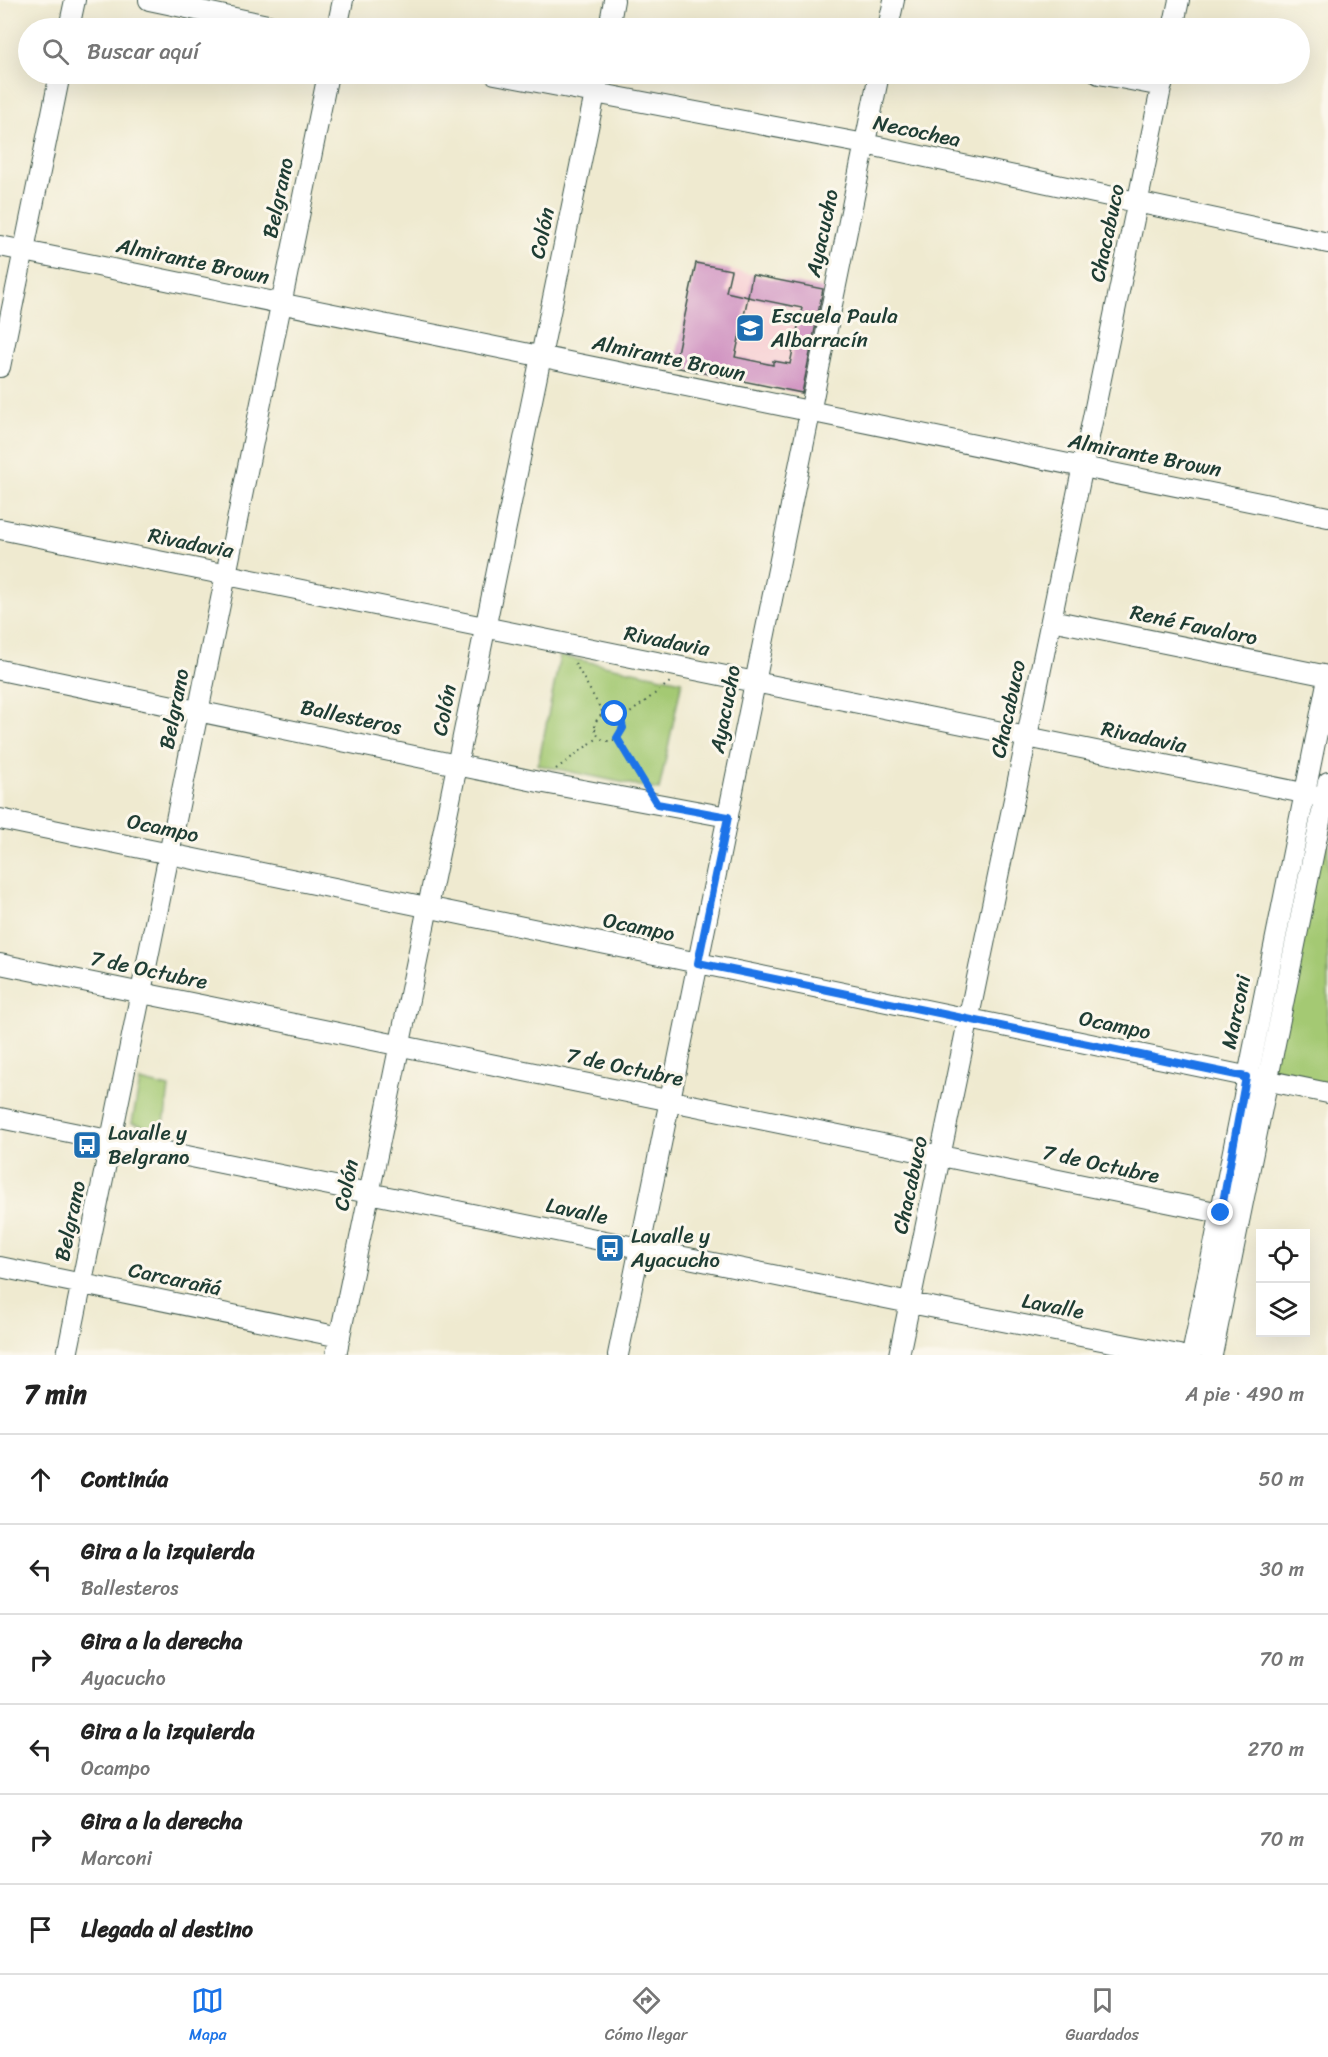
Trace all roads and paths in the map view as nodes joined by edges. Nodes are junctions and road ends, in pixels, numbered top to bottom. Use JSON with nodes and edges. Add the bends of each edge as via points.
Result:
{"nodes":[{"id":1,"x":75,"y":0,"type":"edge"},
{"id":2,"x":149,"y":0,"type":"edge"},
{"id":3,"x":343,"y":0,"type":"edge"},
{"id":4,"x":614,"y":0,"type":"edge"},
{"id":5,"x":894,"y":0,"type":"edge"},
{"id":6,"x":1179,"y":0,"type":"edge"},
{"id":7,"x":71,"y":18,"type":"edge"},
{"id":8,"x":234,"y":18,"type":"edge"},
{"id":9,"x":339,"y":18,"type":"edge"},
{"id":10,"x":611,"y":18,"type":"edge"},
{"id":11,"x":890,"y":18,"type":"edge"},
{"id":12,"x":1175,"y":18,"type":"edge"},
{"id":13,"x":58,"y":84,"type":"edge"},
{"id":14,"x":326,"y":84,"type":"edge"},
{"id":15,"x":543,"y":84,"type":"edge"},
{"id":16,"x":597,"y":84,"type":"edge"},
{"id":17,"x":877,"y":84,"type":"edge"},
{"id":18,"x":1162,"y":84,"type":"edge"},
{"id":19,"x":595,"y":95,"type":"junction"},
{"id":20,"x":865,"y":144,"type":"junction"},
{"id":21,"x":1138,"y":202,"type":"junction"},
{"id":22,"x":1328,"y":243,"type":"edge"},
{"id":23,"x":0,"y":246,"type":"edge"},
{"id":24,"x":24,"y":251,"type":"junction"},
{"id":25,"x":281,"y":304,"type":"junction"},
{"id":26,"x":541,"y":357,"type":"junction"},
{"id":27,"x":0,"y":367,"type":"edge"},
{"id":28,"x":810,"y":411,"type":"junction"},
{"id":29,"x":1083,"y":467,"type":"junction"},
{"id":30,"x":1328,"y":517,"type":"edge"},
{"id":31,"x":0,"y":529,"type":"edge"},
{"id":32,"x":225,"y":575,"type":"junction"},
{"id":33,"x":1051,"y":620,"type":"junction"},
{"id":34,"x":485,"y":627,"type":"junction"},
{"id":35,"x":565,"y":645,"type":"junction"},
{"id":36,"x":687,"y":669,"type":"junction"},
{"id":37,"x":0,"y":670,"type":"edge"},
{"id":38,"x":1328,"y":677,"type":"edge"},
{"id":39,"x":755,"y":682,"type":"junction"},
{"id":40,"x":198,"y":711,"type":"junction"},
{"id":41,"x":603,"y":714,"type":"junction"},
{"id":42,"x":621,"y":720,"type":"junction"},
{"id":43,"x":599,"y":737,"type":"junction"},
{"id":44,"x":1027,"y":737,"type":"junction"},
{"id":45,"x":617,"y":738,"type":"junction"},
{"id":46,"x":458,"y":764,"type":"junction"},
{"id":47,"x":539,"y":782,"type":"junction"},
{"id":48,"x":1322,"y":793,"type":"edge"},
{"id":49,"x":657,"y":804,"type":"junction"},
{"id":50,"x":728,"y":817,"type":"junction"},
{"id":51,"x":0,"y":819,"type":"edge"},
{"id":52,"x":169,"y":854,"type":"junction"},
{"id":53,"x":428,"y":907,"type":"junction"},
{"id":54,"x":698,"y":963,"type":"junction"},
{"id":55,"x":0,"y":964,"type":"edge"},
{"id":56,"x":141,"y":993,"type":"junction"},
{"id":57,"x":969,"y":1019,"type":"junction"},
{"id":58,"x":399,"y":1046,"type":"junction"},
{"id":59,"x":1246,"y":1077,"type":"junction"},
{"id":60,"x":1268,"y":1081,"type":"junction"},
{"id":61,"x":1328,"y":1093,"type":"edge"},
{"id":62,"x":670,"y":1101,"type":"junction"},
{"id":63,"x":0,"y":1118,"type":"edge"},
{"id":64,"x":111,"y":1141,"type":"junction"},
{"id":65,"x":940,"y":1156,"type":"junction"},
{"id":66,"x":369,"y":1193,"type":"junction"},
{"id":67,"x":1230,"y":1215,"type":"junction"},
{"id":68,"x":640,"y":1248,"type":"junction"},
{"id":69,"x":0,"y":1267,"type":"edge"},
{"id":70,"x":81,"y":1284,"type":"junction"},
{"id":71,"x":910,"y":1303,"type":"junction"},
{"id":72,"x":338,"y":1346,"type":"edge"},
{"id":73,"x":67,"y":1355,"type":"edge"},
{"id":74,"x":618,"y":1355,"type":"edge"},
{"id":75,"x":900,"y":1355,"type":"edge"},
{"id":76,"x":1179,"y":1355,"type":"edge"},
{"id":77,"x":1192,"y":1355,"type":"edge"},
{"id":78,"x":1212,"y":1355,"type":"edge"}],
"edges":[{"from":1,"to":7,"type":"street"},
{"from":2,"to":8,"type":"street"},
{"from":3,"to":9,"type":"street"},
{"from":4,"to":10,"type":"street"},
{"from":5,"to":11,"type":"street"},
{"from":6,"to":12,"type":"street"},
{"from":13,"to":24,"type":"street"},
{"from":14,"to":25,"type":"street","name":"Belgrano"},
{"from":15,"to":19,"type":"street","name":"Necochea"},
{"from":16,"to":19,"type":"street","name":"Colón"},
{"from":17,"to":20,"type":"street","name":"Ayacucho"},
{"from":18,"to":21,"type":"street","name":"Chacabuco"},
{"from":19,"to":20,"type":"street","name":"Necochea"},
{"from":19,"to":26,"type":"street","name":"Colón"},
{"from":20,"to":21,"type":"street","name":"Necochea"},
{"from":20,"to":28,"type":"street","name":"Ayacucho"},
{"from":21,"to":22,"type":"street","name":"Necochea"},
{"from":21,"to":29,"type":"street","name":"Chacabuco"},
{"from":23,"to":24,"type":"street","name":"Almirante Brown"},
{"from":24,"to":25,"type":"street","name":"Almirante Brown"},
{"from":24,"to":27,"type":"street"},
{"from":25,"to":26,"type":"street","name":"Almirante Brown"},
{"from":25,"to":32,"type":"street","name":"Belgrano"},
{"from":26,"to":28,"type":"street","name":"Almirante Brown"},
{"from":26,"to":34,"type":"street","name":"Colón"},
{"from":28,"to":29,"type":"street","name":"Almirante Brown"},
{"from":28,"to":39,"type":"street","name":"Ayacucho"},
{"from":29,"to":30,"type":"street","name":"Almirante Brown"},
{"from":29,"to":33,"type":"street","name":"Chacabuco"},
{"from":31,"to":32,"type":"street","name":"Rivadavia"},
{"from":32,"to":34,"type":"street","name":"Rivadavia"},
{"from":32,"to":40,"type":"street","name":"Belgrano"},
{"from":33,"to":38,"type":"street","name":"René Favaloro"},
{"from":33,"to":44,"type":"street","name":"Chacabuco"},
{"from":34,"to":35,"type":"street","name":"Rivadavia"},
{"from":34,"to":46,"type":"street","name":"Colón"},
{"from":35,"to":36,"type":"street","name":"Rivadavia"},
{"from":35,"to":41,"type":"path"},
{"from":36,"to":39,"type":"street","name":"Rivadavia"},
{"from":36,"to":42,"type":"path"},
{"from":37,"to":40,"type":"street","name":"Ballesteros"},
{"from":38,"to":48,"type":"street","name":"Marconi"},
{"from":39,"to":44,"type":"street","name":"Rivadavia"},
{"from":39,"to":50,"type":"street","name":"Ayacucho"},
{"from":40,"to":46,"type":"street","name":"Ballesteros"},
{"from":40,"to":52,"type":"street","name":"Belgrano"},
{"from":41,"to":42,"type":"path","via":[[611,713]]},
{"from":41,"to":43,"type":"path","via":[[596,724]]},
{"from":42,"to":45,"type":"path","via":[[622,732]]},
{"from":43,"to":45,"type":"path"},
{"from":43,"to":47,"type":"path"},
{"from":44,"to":48,"type":"street","name":"Rivadavia"},
{"from":44,"to":57,"type":"street","name":"Chacabuco"},
{"from":45,"to":49,"type":"path"},
{"from":46,"to":47,"type":"street","name":"Ballesteros"},
{"from":46,"to":53,"type":"street","name":"Colón"},
{"from":47,"to":49,"type":"street","name":"Ballesteros"},
{"from":48,"to":59,"type":"street","name":"Marconi"},
{"from":48,"to":60,"type":"street","name":"Marconi"},
{"from":49,"to":50,"type":"street","name":"Ballesteros"},
{"from":50,"to":54,"type":"street","name":"Ayacucho"},
{"from":51,"to":52,"type":"street","name":"Ocampo"},
{"from":52,"to":53,"type":"street","name":"Ocampo"},
{"from":52,"to":56,"type":"street","name":"Belgrano"},
{"from":53,"to":54,"type":"street","name":"Ocampo"},
{"from":53,"to":58,"type":"street","name":"Colón"},
{"from":54,"to":57,"type":"street","name":"Ocampo"},
{"from":54,"to":62,"type":"street","name":"Ayacucho"},
{"from":55,"to":56,"type":"street","name":"7 de Octubre"},
{"from":56,"to":58,"type":"street","name":"7 de Octubre"},
{"from":56,"to":64,"type":"street","name":"Belgrano"},
{"from":57,"to":59,"type":"street","name":"Ocampo"},
{"from":57,"to":65,"type":"street","name":"Chacabuco"},
{"from":58,"to":62,"type":"street","name":"7 de Octubre"},
{"from":58,"to":66,"type":"street","name":"Colón"},
{"from":59,"to":60,"type":"street","name":"Ocampo"},
{"from":59,"to":67,"type":"street","name":"Marconi"},
{"from":60,"to":61,"type":"street","name":"Ocampo"},
{"from":60,"to":67,"type":"street","name":"Marconi"},
{"from":62,"to":65,"type":"street","name":"7 de Octubre"},
{"from":62,"to":68,"type":"street","name":"Ayacucho"},
{"from":63,"to":64,"type":"street","name":"Lavalle"},
{"from":64,"to":66,"type":"street","name":"Lavalle"},
{"from":64,"to":70,"type":"street","name":"Belgrano"},
{"from":65,"to":67,"type":"street","name":"7 de Octubre"},
{"from":65,"to":71,"type":"street","name":"Chacabuco"},
{"from":66,"to":68,"type":"street","name":"Lavalle"},
{"from":66,"to":72,"type":"street","name":"Colón"},
{"from":67,"to":77,"type":"street","name":"Marconi"},
{"from":67,"to":78,"type":"street","name":"Marconi"},
{"from":68,"to":71,"type":"street","name":"Lavalle"},
{"from":68,"to":74,"type":"street","name":"Ayacucho"},
{"from":69,"to":70,"type":"street","name":"Carcarañá"},
{"from":70,"to":72,"type":"street","name":"Carcarañá"},
{"from":70,"to":73,"type":"street","name":"Belgrano"},
{"from":71,"to":75,"type":"street","name":"Chacabuco"},
{"from":71,"to":76,"type":"street","name":"Lavalle"}]}
